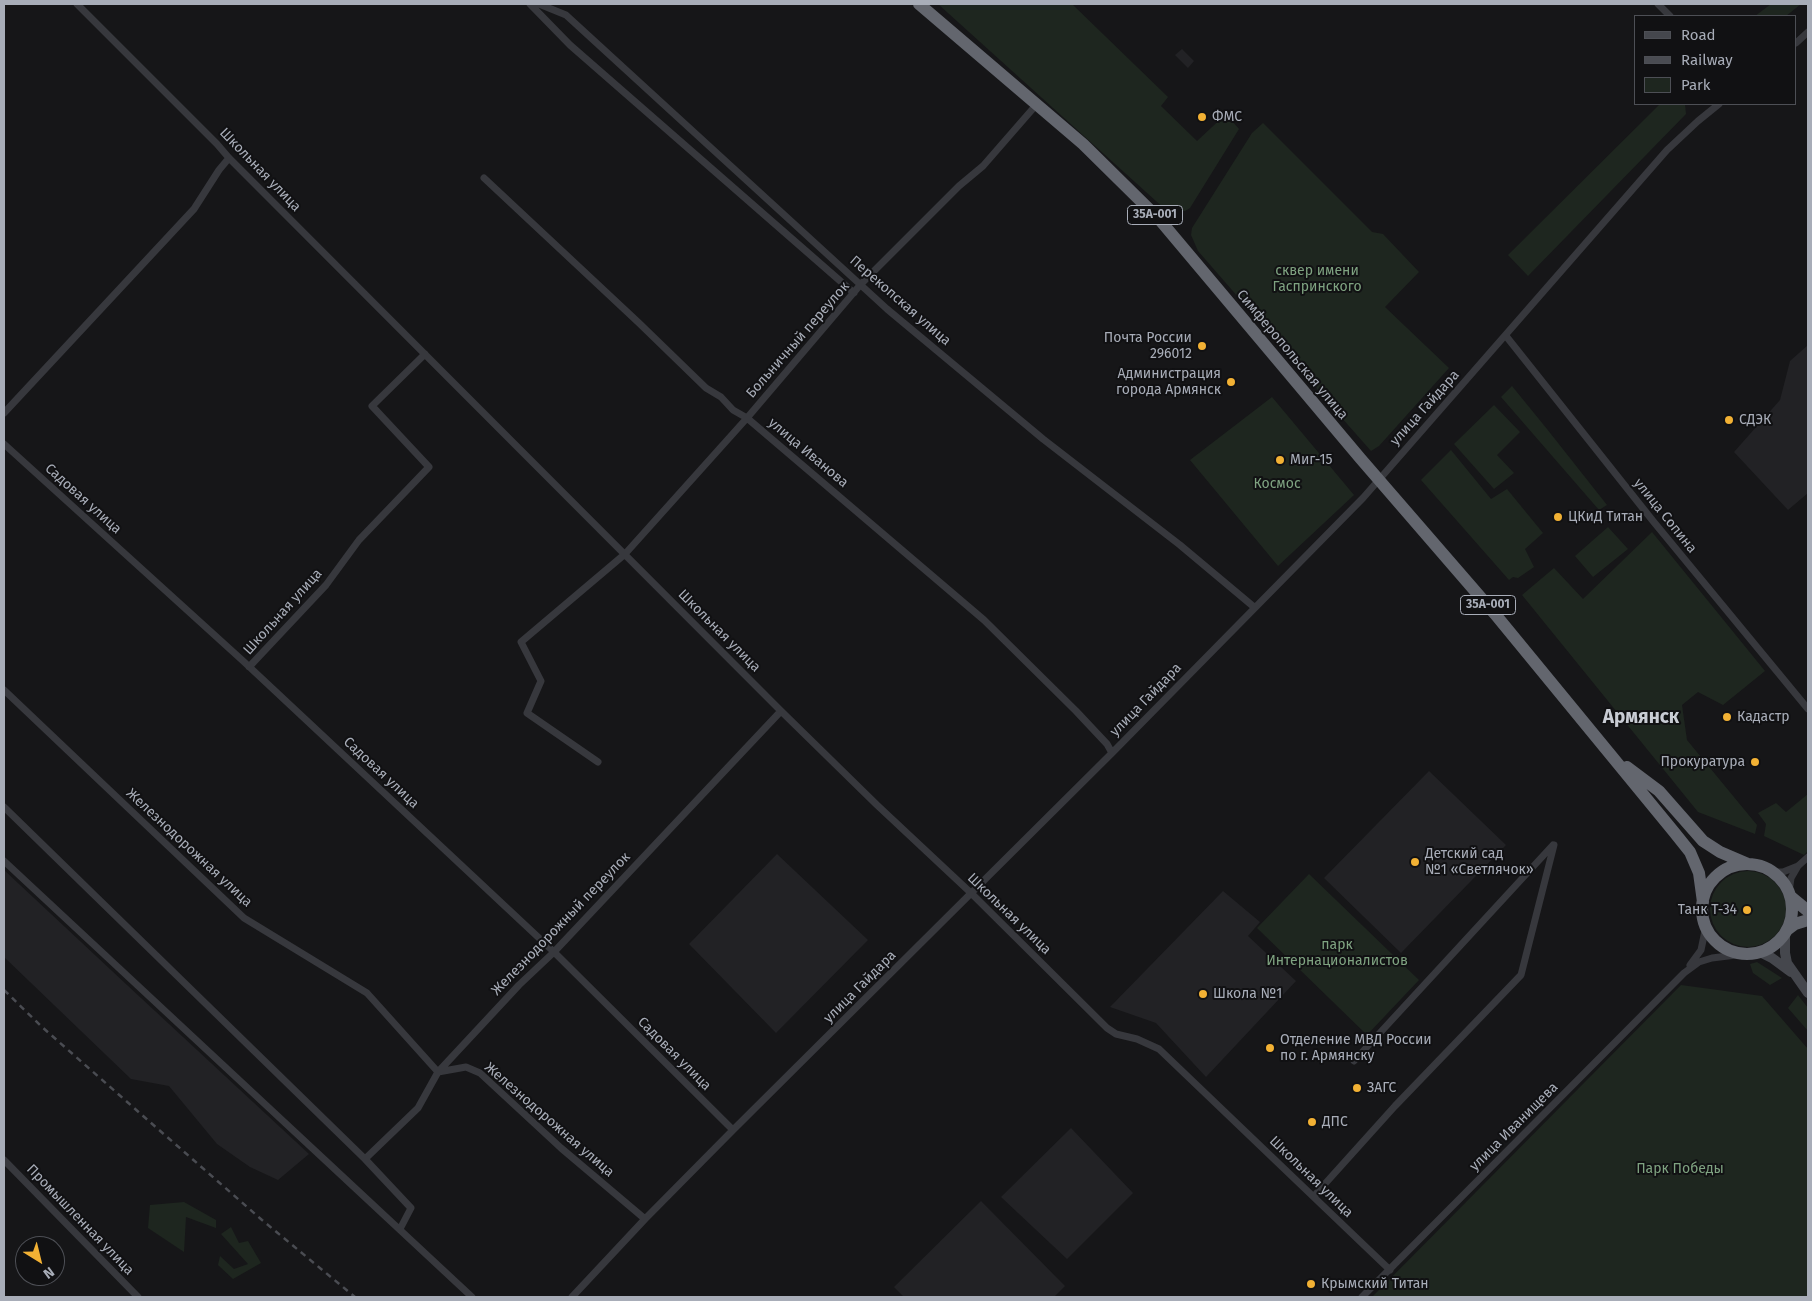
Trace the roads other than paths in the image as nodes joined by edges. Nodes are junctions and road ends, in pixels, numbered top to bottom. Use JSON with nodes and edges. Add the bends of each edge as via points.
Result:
{"nodes":[{"id":1,"x":77,"y":4,"type":"edge"},
{"id":2,"x":530,"y":4,"type":"edge"},
{"id":3,"x":539,"y":4,"type":"edge"},
{"id":4,"x":919,"y":4,"type":"edge"},
{"id":5,"x":1658,"y":4,"type":"edge"},
{"id":6,"x":1669,"y":15,"type":"edge"},
{"id":7,"x":1808,"y":32,"type":"edge"},
{"id":8,"x":1797,"y":41,"type":"edge"},
{"id":9,"x":1037,"y":104,"type":"junction"},
{"id":10,"x":1718,"y":105,"type":"edge"},
{"id":11,"x":229,"y":158,"type":"junction"},
{"id":12,"x":484,"y":178,"type":"dead end"},
{"id":13,"x":861,"y":284,"type":"junction"},
{"id":14,"x":854,"y":293,"type":"junction"},
{"id":15,"x":1506,"y":336,"type":"junction"},
{"id":16,"x":425,"y":354,"type":"junction"},
{"id":17,"x":4,"y":413,"type":"edge"},
{"id":18,"x":747,"y":418,"type":"junction"},
{"id":19,"x":4,"y":444,"type":"edge"},
{"id":20,"x":1379,"y":481,"type":"junction"},
{"id":21,"x":625,"y":554,"type":"junction"},
{"id":22,"x":1254,"y":607,"type":"junction"},
{"id":23,"x":249,"y":667,"type":"junction"},
{"id":24,"x":4,"y":690,"type":"edge"},
{"id":25,"x":1808,"y":709,"type":"edge"},
{"id":26,"x":781,"y":711,"type":"junction"},
{"id":27,"x":1112,"y":753,"type":"junction"},
{"id":28,"x":1612,"y":756,"type":"junction"},
{"id":29,"x":598,"y":762,"type":"dead end"},
{"id":30,"x":4,"y":807,"type":"edge"},
{"id":31,"x":1808,"y":857,"type":"edge"},
{"id":32,"x":4,"y":861,"type":"edge"},
{"id":33,"x":1748,"y":864,"type":"junction"},
{"id":34,"x":1798,"y":866,"type":"junction"},
{"id":35,"x":1771,"y":870,"type":"junction"},
{"id":36,"x":971,"y":893,"type":"junction"},
{"id":37,"x":1790,"y":895,"type":"junction"},
{"id":38,"x":1703,"y":902,"type":"junction"},
{"id":39,"x":1808,"y":911,"type":"edge"},
{"id":40,"x":1808,"y":920,"type":"edge"},
{"id":41,"x":1706,"y":926,"type":"junction"},
{"id":42,"x":1786,"y":932,"type":"junction"},
{"id":43,"x":554,"y":952,"type":"junction"},
{"id":44,"x":1760,"y":952,"type":"junction"},
{"id":45,"x":1744,"y":954,"type":"junction"},
{"id":46,"x":1684,"y":974,"type":"junction"},
{"id":47,"x":1794,"y":974,"type":"junction"},
{"id":48,"x":1808,"y":992,"type":"edge"},
{"id":49,"x":1354,"y":1061,"type":"dead end"},
{"id":50,"x":438,"y":1072,"type":"junction"},
{"id":51,"x":733,"y":1130,"type":"junction"},
{"id":52,"x":364,"y":1159,"type":"junction"},
{"id":53,"x":4,"y":1160,"type":"edge"},
{"id":54,"x":1314,"y":1196,"type":"junction"},
{"id":55,"x":645,"y":1219,"type":"junction"},
{"id":56,"x":400,"y":1229,"type":"junction"},
{"id":57,"x":1390,"y":1270,"type":"junction"},
{"id":58,"x":138,"y":1297,"type":"edge"},
{"id":59,"x":472,"y":1297,"type":"edge"},
{"id":60,"x":572,"y":1297,"type":"edge"},
{"id":61,"x":1362,"y":1297,"type":"edge"}],
"edges":[{"from":1,"to":11,"type":"street","name":"Школьная улица"},
{"from":2,"to":14,"type":"street","name":"Перекопская улица","via":[[570,46]]},
{"from":3,"to":13,"type":"street","name":"Перекопская улица","via":[[566,15]]},
{"from":4,"to":9,"type":"highway","name":"Симферопольская улица","number":"35А-001"},
{"from":5,"to":6,"type":"street"},
{"from":7,"to":8,"type":"street"},
{"from":9,"to":13,"type":"street","name":"Больничный переулок","via":[[983,166]]},
{"from":9,"to":20,"type":"highway","name":"Симферопольская улица","number":"35А-001","via":[[1159,219]]},
{"from":10,"to":15,"type":"street","name":"улица Гайдара","via":[[1666,150]]},
{"from":11,"to":16,"type":"street","name":"Школьная улица"},
{"from":11,"to":17,"type":"street","via":[[194,209]]},
{"from":12,"to":18,"type":"street","name":"улица Иванова","via":[[706,388]]},
{"from":13,"to":14,"type":"street","name":"Больничный переулок"},
{"from":13,"to":22,"type":"street","name":"Перекопская улица","via":[[1035,433],[1180,545]]},
{"from":14,"to":18,"type":"street","name":"Больничный переулок"},
{"from":15,"to":20,"type":"street","name":"улица Гайдара"},
{"from":15,"to":25,"type":"street","name":"улица Сопина"},
{"from":16,"to":21,"type":"street","name":"Школьная улица"},
{"from":16,"to":23,"type":"street","name":"Школьная улица","via":[[372,406],[429,467],[359,540],[326,585]]},
{"from":18,"to":21,"type":"street","name":"Больничный переулок"},
{"from":18,"to":27,"type":"street","name":"улица Иванова","via":[[978,614],[1076,711]]},
{"from":19,"to":23,"type":"street","name":"Садовая улица"},
{"from":20,"to":22,"type":"street","name":"улица Гайдара"},
{"from":20,"to":28,"type":"highway","name":"Симферопольская улица","number":"35А-001"},
{"from":21,"to":26,"type":"street","name":"Школьная улица"},
{"from":21,"to":29,"type":"street","via":[[521,642],[541,681],[527,713]]},
{"from":22,"to":27,"type":"street","name":"улица Гайдара"},
{"from":23,"to":43,"type":"street","name":"Садовая улица"},
{"from":24,"to":50,"type":"street","name":"Железнодорожная улица","via":[[244,918],[367,993]]},
{"from":26,"to":36,"type":"street","name":"Школьная улица"},
{"from":26,"to":43,"type":"street","name":"Железнодорожный переулок"},
{"from":27,"to":36,"type":"street","name":"улица Гайдара"},
{"from":28,"to":33,"type":"highway","name":"Симферопольская улица","number":"35А-001","via":[[1659,791],[1703,841]]},
{"from":28,"to":38,"type":"highway","name":"Симферопольская улица","number":"35А-001","via":[[1690,852],[1699,873]]},
{"from":30,"to":52,"type":"street"},
{"from":31,"to":34,"type":"street"},
{"from":32,"to":56,"type":"street"},
{"from":33,"to":35,"type":"highway","number":"35А-001"},
{"from":33,"to":38,"type":"highway","via":[[1720,873],[1706,891]]},
{"from":34,"to":35,"type":"street","via":[[1783,872]]},
{"from":34,"to":37,"type":"street","via":[[1791,878]]},
{"from":35,"to":37,"type":"highway","via":[[1785,884]]},
{"from":36,"to":51,"type":"street","name":"улица Гайдара"},
{"from":36,"to":54,"type":"street","name":"Школьная улица","via":[[1107,1028],[1159,1049]]},
{"from":37,"to":39,"type":"highway"},
{"from":37,"to":42,"type":"highway","via":[[1792,914]]},
{"from":38,"to":41,"type":"highway","number":"35А-001"},
{"from":40,"to":42,"type":"highway","number":"35А-001","via":[[1795,924]]},
{"from":41,"to":45,"type":"highway","number":"35А-001","via":[[1721,946]]},
{"from":41,"to":46,"type":"street","name":"улица Иванищева","via":[[1701,950]]},
{"from":42,"to":44,"type":"highway","number":"35А-001","via":[[1778,942]]},
{"from":42,"to":47,"type":"main road","via":[[1785,953]]},
{"from":43,"to":50,"type":"street","name":"Железнодорожный переулок"},
{"from":43,"to":51,"type":"street","name":"Садовая улица"},
{"from":44,"to":45,"type":"highway","number":"35А-001"},
{"from":44,"to":47,"type":"main road"},
{"from":45,"to":46,"type":"street","name":"улица Иванищева","via":[[1699,962]]},
{"from":46,"to":57,"type":"street","name":"улица Иванищева"},
{"from":47,"to":48,"type":"main road"},
{"from":49,"to":54,"type":"street","via":[[1554,845],[1522,974]]},
{"from":50,"to":52,"type":"street","name":"Железнодорожный переулок","via":[[418,1108]]},
{"from":50,"to":55,"type":"street","name":"Железнодорожная улица","via":[[466,1067],[480,1072],[561,1148]]},
{"from":51,"to":55,"type":"street","name":"улица Гайдара"},
{"from":52,"to":56,"type":"street","via":[[411,1208]]},
{"from":53,"to":58,"type":"street","name":"Промышленная улица"},
{"from":54,"to":57,"type":"street","name":"Школьная улица"},
{"from":55,"to":60,"type":"street","name":"улица Гайдара"},
{"from":56,"to":59,"type":"street"},
{"from":57,"to":61,"type":"street","name":"улица Иванищева"}]}
